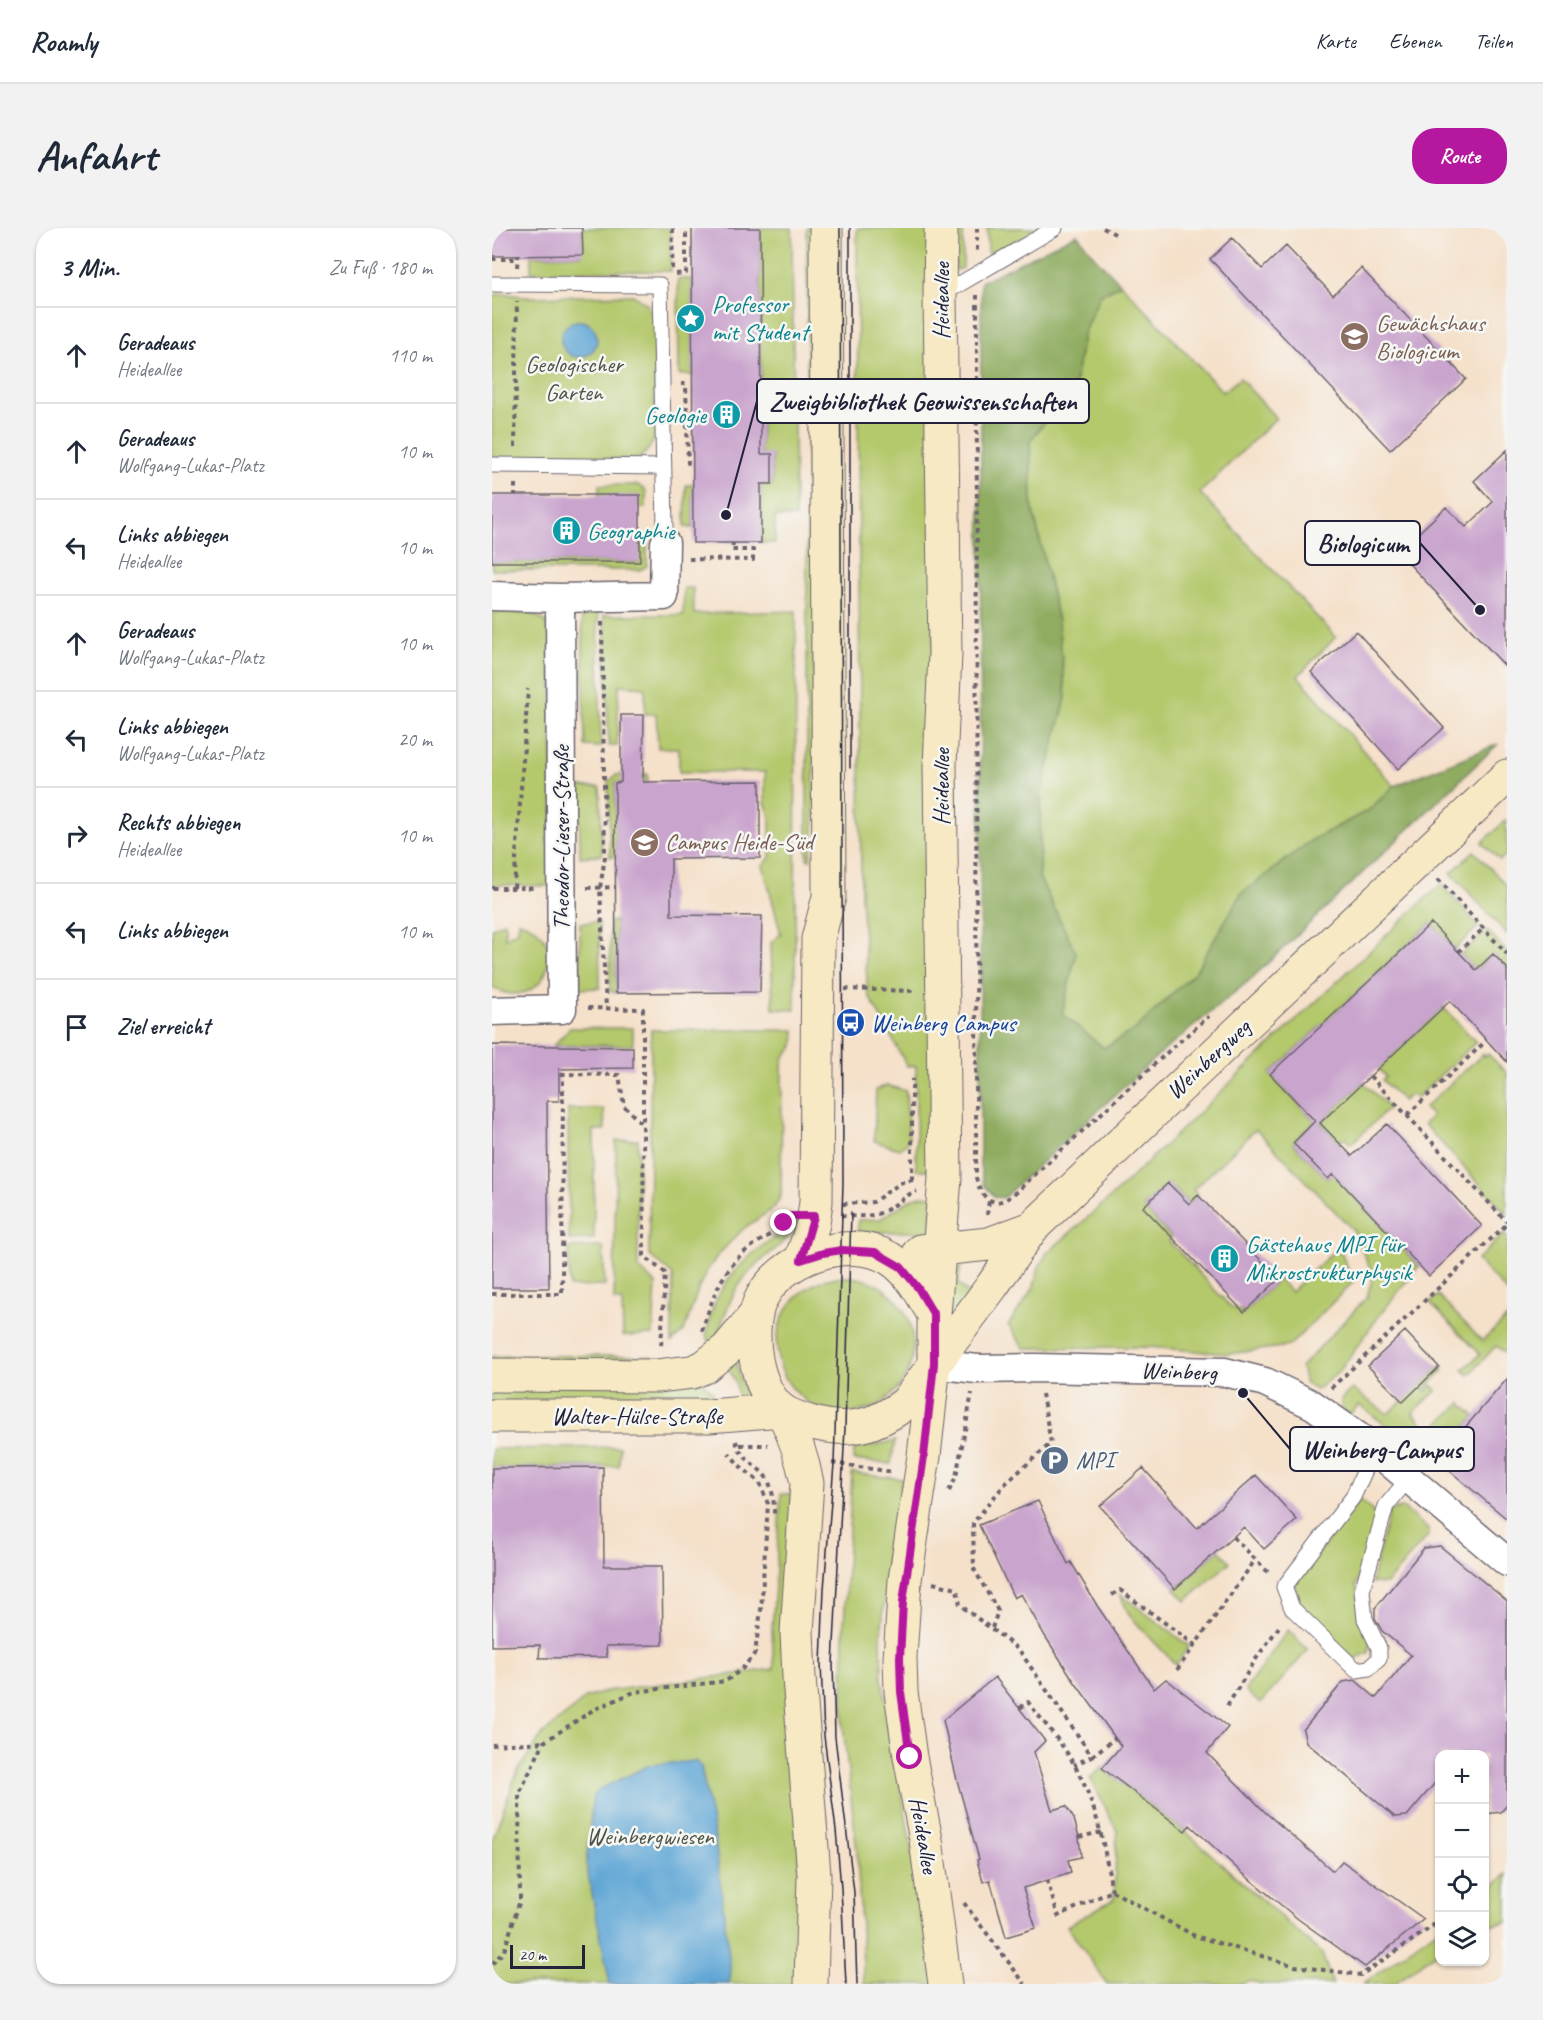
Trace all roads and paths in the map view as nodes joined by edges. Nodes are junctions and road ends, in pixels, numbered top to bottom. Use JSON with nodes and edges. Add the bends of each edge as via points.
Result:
{"nodes":[{"id":1,"x":673,"y":228,"type":"edge"},
{"id":2,"x":687,"y":228,"type":"edge"},
{"id":3,"x":826,"y":228,"type":"edge"},
{"id":4,"x":941,"y":228,"type":"edge"},
{"id":5,"x":1055,"y":228,"type":"edge"},
{"id":6,"x":1103,"y":228,"type":"edge"},
{"id":7,"x":1119,"y":236,"type":"dead end"},
{"id":8,"x":492,"y":259,"type":"edge"},
{"id":9,"x":517,"y":259,"type":"dead end"},
{"id":10,"x":977,"y":274,"type":"junction"},
{"id":11,"x":492,"y":284,"type":"edge"},
{"id":12,"x":517,"y":284,"type":"junction"},
{"id":13,"x":940,"y":296,"type":"junction"},
{"id":14,"x":492,"y":465,"type":"edge"},
{"id":15,"x":515,"y":465,"type":"junction"},
{"id":16,"x":663,"y":467,"type":"junction"},
{"id":17,"x":673,"y":543,"type":"junction"},
{"id":18,"x":733,"y":543,"type":"dead end"},
{"id":19,"x":492,"y":596,"type":"edge"},
{"id":20,"x":602,"y":597,"type":"junction"},
{"id":21,"x":560,"y":598,"type":"junction"},
{"id":22,"x":528,"y":689,"type":"dead end"},
{"id":23,"x":1507,"y":776,"type":"edge"},
{"id":24,"x":1436,"y":876,"type":"dead end"},
{"id":25,"x":492,"y":888,"type":"edge"},
{"id":26,"x":513,"y":888,"type":"junction"},
{"id":27,"x":562,"y":888,"type":"junction"},
{"id":28,"x":1484,"y":928,"type":"junction"},
{"id":29,"x":1458,"y":952,"type":"dead end"},
{"id":30,"x":1507,"y":954,"type":"edge"},
{"id":31,"x":817,"y":988,"type":"junction"},
{"id":32,"x":913,"y":992,"type":"dead end"},
{"id":33,"x":1217,"y":1010,"type":"dead end"},
{"id":34,"x":492,"y":1011,"type":"edge"},
{"id":35,"x":1487,"y":1041,"type":"dead end"},
{"id":36,"x":1370,"y":1076,"type":"dead end"},
{"id":37,"x":1407,"y":1115,"type":"junction"},
{"id":38,"x":643,"y":1125,"type":"junction"},
{"id":39,"x":912,"y":1180,"type":"dead end"},
{"id":40,"x":944,"y":1191,"type":"junction"},
{"id":41,"x":815,"y":1209,"type":"junction"},
{"id":42,"x":1507,"y":1223,"type":"edge"},
{"id":43,"x":1032,"y":1228,"type":"junction"},
{"id":44,"x":940,"y":1250,"type":"junction"},
{"id":45,"x":875,"y":1252,"type":"junction"},
{"id":46,"x":801,"y":1260,"type":"junction"},
{"id":47,"x":492,"y":1294,"type":"edge"},
{"id":48,"x":926,"y":1301,"type":"junction"},
{"id":49,"x":756,"y":1314,"type":"junction"},
{"id":50,"x":662,"y":1351,"type":"dead end"},
{"id":51,"x":716,"y":1359,"type":"junction"},
{"id":52,"x":934,"y":1364,"type":"junction"},
{"id":53,"x":492,"y":1375,"type":"edge"},
{"id":54,"x":1313,"y":1405,"type":"junction"},
{"id":55,"x":1046,"y":1408,"type":"dead end"},
{"id":56,"x":782,"y":1410,"type":"junction"},
{"id":57,"x":492,"y":1416,"type":"edge"},
{"id":58,"x":735,"y":1416,"type":"junction"},
{"id":59,"x":1367,"y":1443,"type":"junction"},
{"id":60,"x":729,"y":1453,"type":"dead end"},
{"id":61,"x":960,"y":1456,"type":"dead end"},
{"id":62,"x":834,"y":1464,"type":"dead end"},
{"id":63,"x":896,"y":1472,"type":"dead end"},
{"id":64,"x":1408,"y":1479,"type":"junction"},
{"id":65,"x":948,"y":1493,"type":"dead end"},
{"id":66,"x":774,"y":1520,"type":"dead end"},
{"id":67,"x":1233,"y":1537,"type":"dead end"},
{"id":68,"x":1255,"y":1560,"type":"junction"},
{"id":69,"x":1507,"y":1562,"type":"edge"},
{"id":70,"x":935,"y":1572,"type":"dead end"},
{"id":71,"x":946,"y":1586,"type":"dead end"},
{"id":72,"x":1284,"y":1587,"type":"junction"},
{"id":73,"x":932,"y":1593,"type":"dead end"},
{"id":74,"x":1112,"y":1595,"type":"dead end"},
{"id":75,"x":1292,"y":1608,"type":"junction"},
{"id":76,"x":992,"y":1628,"type":"junction"},
{"id":77,"x":1195,"y":1645,"type":"junction"},
{"id":78,"x":1177,"y":1670,"type":"dead end"},
{"id":79,"x":1227,"y":1706,"type":"dead end"},
{"id":80,"x":1020,"y":1708,"type":"dead end"},
{"id":81,"x":1115,"y":1738,"type":"dead end"},
{"id":82,"x":544,"y":1742,"type":"junction"},
{"id":83,"x":492,"y":1745,"type":"edge"},
{"id":84,"x":1092,"y":1756,"type":"junction"},
{"id":85,"x":1074,"y":1765,"type":"junction"},
{"id":86,"x":1102,"y":1832,"type":"junction"},
{"id":87,"x":1079,"y":1838,"type":"dead end"},
{"id":88,"x":1047,"y":1880,"type":"dead end"},
{"id":89,"x":1112,"y":1891,"type":"junction"},
{"id":90,"x":961,"y":1900,"type":"dead end"},
{"id":91,"x":1437,"y":1912,"type":"edge"},
{"id":92,"x":492,"y":1964,"type":"edge"},
{"id":93,"x":812,"y":1984,"type":"edge"},
{"id":94,"x":945,"y":1984,"type":"edge"},
{"id":95,"x":1024,"y":1984,"type":"edge"}],
"edges":[{"from":1,"to":2,"type":"path","via":[[672,274],[686,273]]},
{"from":3,"to":31,"type":"main road","via":[[829,897],[818,939]]},
{"from":4,"to":13,"type":"main road","name":"Heideallee"},
{"from":5,"to":10,"type":"lane"},
{"from":6,"to":7,"type":"path"},
{"from":8,"to":9,"type":"path"},
{"from":10,"to":13,"type":"lane"},
{"from":10,"to":33,"type":"path","via":[[976,1177],[980,1191],[989,1200],[999,1202],[1013,1195]]},
{"from":11,"to":12,"type":"lane"},
{"from":12,"to":15,"type":"path"},
{"from":12,"to":16,"type":"lane","via":[[660,285]]},
{"from":13,"to":40,"type":"main road","name":"Heideallee","via":[[945,654],[940,766]]},
{"from":14,"to":15,"type":"lane"},
{"from":15,"to":16,"type":"lane"},
{"from":16,"to":17,"type":"lane"},
{"from":17,"to":18,"type":"path","via":[[753,560],[753,550],[732,550]]},
{"from":17,"to":20,"type":"street","via":[[664,596]]},
{"from":19,"to":21,"type":"street"},
{"from":20,"to":21,"type":"street"},
{"from":20,"to":38,"type":"path","via":[[605,857],[600,888],[606,1008],[643,1009]]},
{"from":21,"to":27,"type":"street","name":"Theodor-Lieser-Straße"},
{"from":22,"to":26,"type":"path"},
{"from":23,"to":43,"type":"main road","name":"Weinbergweg"},
{"from":24,"to":28,"type":"path"},
{"from":25,"to":26,"type":"path"},
{"from":26,"to":27,"type":"path"},
{"from":27,"to":34,"type":"street","name":"Theodor-Lieser-Straße","via":[[562,1008]]},
{"from":28,"to":29,"type":"path"},
{"from":28,"to":30,"type":"path"},
{"from":31,"to":32,"type":"path"},
{"from":31,"to":41,"type":"main road"},
{"from":35,"to":37,"type":"path"},
{"from":36,"to":37,"type":"path"},
{"from":37,"to":42,"type":"path"},
{"from":38,"to":47,"type":"path","via":[[624,1106],[618,1075],[563,1074],[562,1294]]},
{"from":38,"to":50,"type":"path","via":[[644,1256],[664,1273]]},
{"from":39,"to":41,"type":"path","via":[[902,1182],[873,1202],[862,1200]]},
{"from":40,"to":41,"type":"path","via":[[910,1193],[891,1208],[873,1215]]},
{"from":40,"to":44,"type":"main road","name":"Heideallee"},
{"from":41,"to":46,"type":"main road"},
{"from":41,"to":51,"type":"path","via":[[790,1216],[775,1232],[744,1253],[724,1277],[700,1336]]},
{"from":42,"to":54,"type":"path"},
{"from":43,"to":44,"type":"main road","via":[[989,1244]]},
{"from":43,"to":52,"type":"main road","name":"Weinbergweg"},
{"from":44,"to":45,"type":"main road"},
{"from":44,"to":48,"type":"main road","name":"Heideallee"},
{"from":45,"to":46,"type":"main road","via":[[842,1250]]},
{"from":45,"to":48,"type":"main road","via":[[901,1267]]},
{"from":46,"to":49,"type":"main road","via":[[774,1280]]},
{"from":48,"to":52,"type":"main road"},
{"from":49,"to":51,"type":"main road","name":"Walter-Hülse-Straße"},
{"from":49,"to":56,"type":"main road","via":[[754,1344],[760,1377]]},
{"from":51,"to":53,"type":"main road","name":"Walter-Hülse-Straße","via":[[692,1372],[657,1376]]},
{"from":52,"to":54,"type":"street","name":"Weinberg","via":[[977,1369],[1225,1372],[1265,1382]]},
{"from":52,"to":56,"type":"main road","via":[[906,1403],[866,1425],[822,1426]]},
{"from":52,"to":94,"type":"main road","name":"Heideallee","via":[[905,1580],[900,1658],[901,1692]]},
{"from":54,"to":59,"type":"street","name":"Weinberg"},
{"from":55,"to":76,"type":"path","via":[[1052,1443],[1005,1484],[973,1522],[974,1569],[998,1611]]},
{"from":56,"to":58,"type":"main road","name":"Walter-Hülse-Straße"},
{"from":56,"to":93,"type":"main road","via":[[793,1431],[807,1483],[797,1632],[814,1875]]},
{"from":57,"to":58,"type":"main road","name":"Walter-Hülse-Straße"},
{"from":58,"to":66,"type":"path","via":[[742,1455],[771,1486]]},
{"from":59,"to":64,"type":"street","name":"Weinberg"},
{"from":59,"to":72,"type":"lane","via":[[1365,1470],[1353,1497]]},
{"from":60,"to":82,"type":"path","via":[[760,1484],[768,1504],[755,1653],[726,1681],[634,1692],[593,1710]]},
{"from":61,"to":65,"type":"path"},
{"from":62,"to":63,"type":"path"},
{"from":64,"to":69,"type":"street","name":"Weinberg"},
{"from":64,"to":75,"type":"lane","via":[[1386,1506],[1362,1591],[1365,1619],[1379,1648],[1379,1659],[1370,1668],[1356,1670]]},
{"from":67,"to":68,"type":"path"},
{"from":68,"to":72,"type":"path"},
{"from":68,"to":77,"type":"path"},
{"from":70,"to":73,"type":"path"},
{"from":71,"to":76,"type":"path","via":[[957,1589],[960,1605]]},
{"from":72,"to":75,"type":"lane"},
{"from":74,"to":77,"type":"path","via":[[1120,1590]]},
{"from":75,"to":79,"type":"path"},
{"from":76,"to":84,"type":"path","via":[[1019,1650]]},
{"from":77,"to":78,"type":"path"},
{"from":80,"to":85,"type":"path","via":[[1028,1702]]},
{"from":81,"to":84,"type":"path"},
{"from":82,"to":83,"type":"path"},
{"from":82,"to":92,"type":"path","via":[[519,1794],[520,1900],[504,1951]]},
{"from":84,"to":85,"type":"path"},
{"from":85,"to":86,"type":"path"},
{"from":86,"to":87,"type":"path"},
{"from":86,"to":89,"type":"path"},
{"from":88,"to":89,"type":"path","via":[[1058,1916]]},
{"from":89,"to":91,"type":"path","via":[[1195,1936],[1295,1966],[1361,1975],[1432,1926]]},
{"from":90,"to":95,"type":"path"}]}
